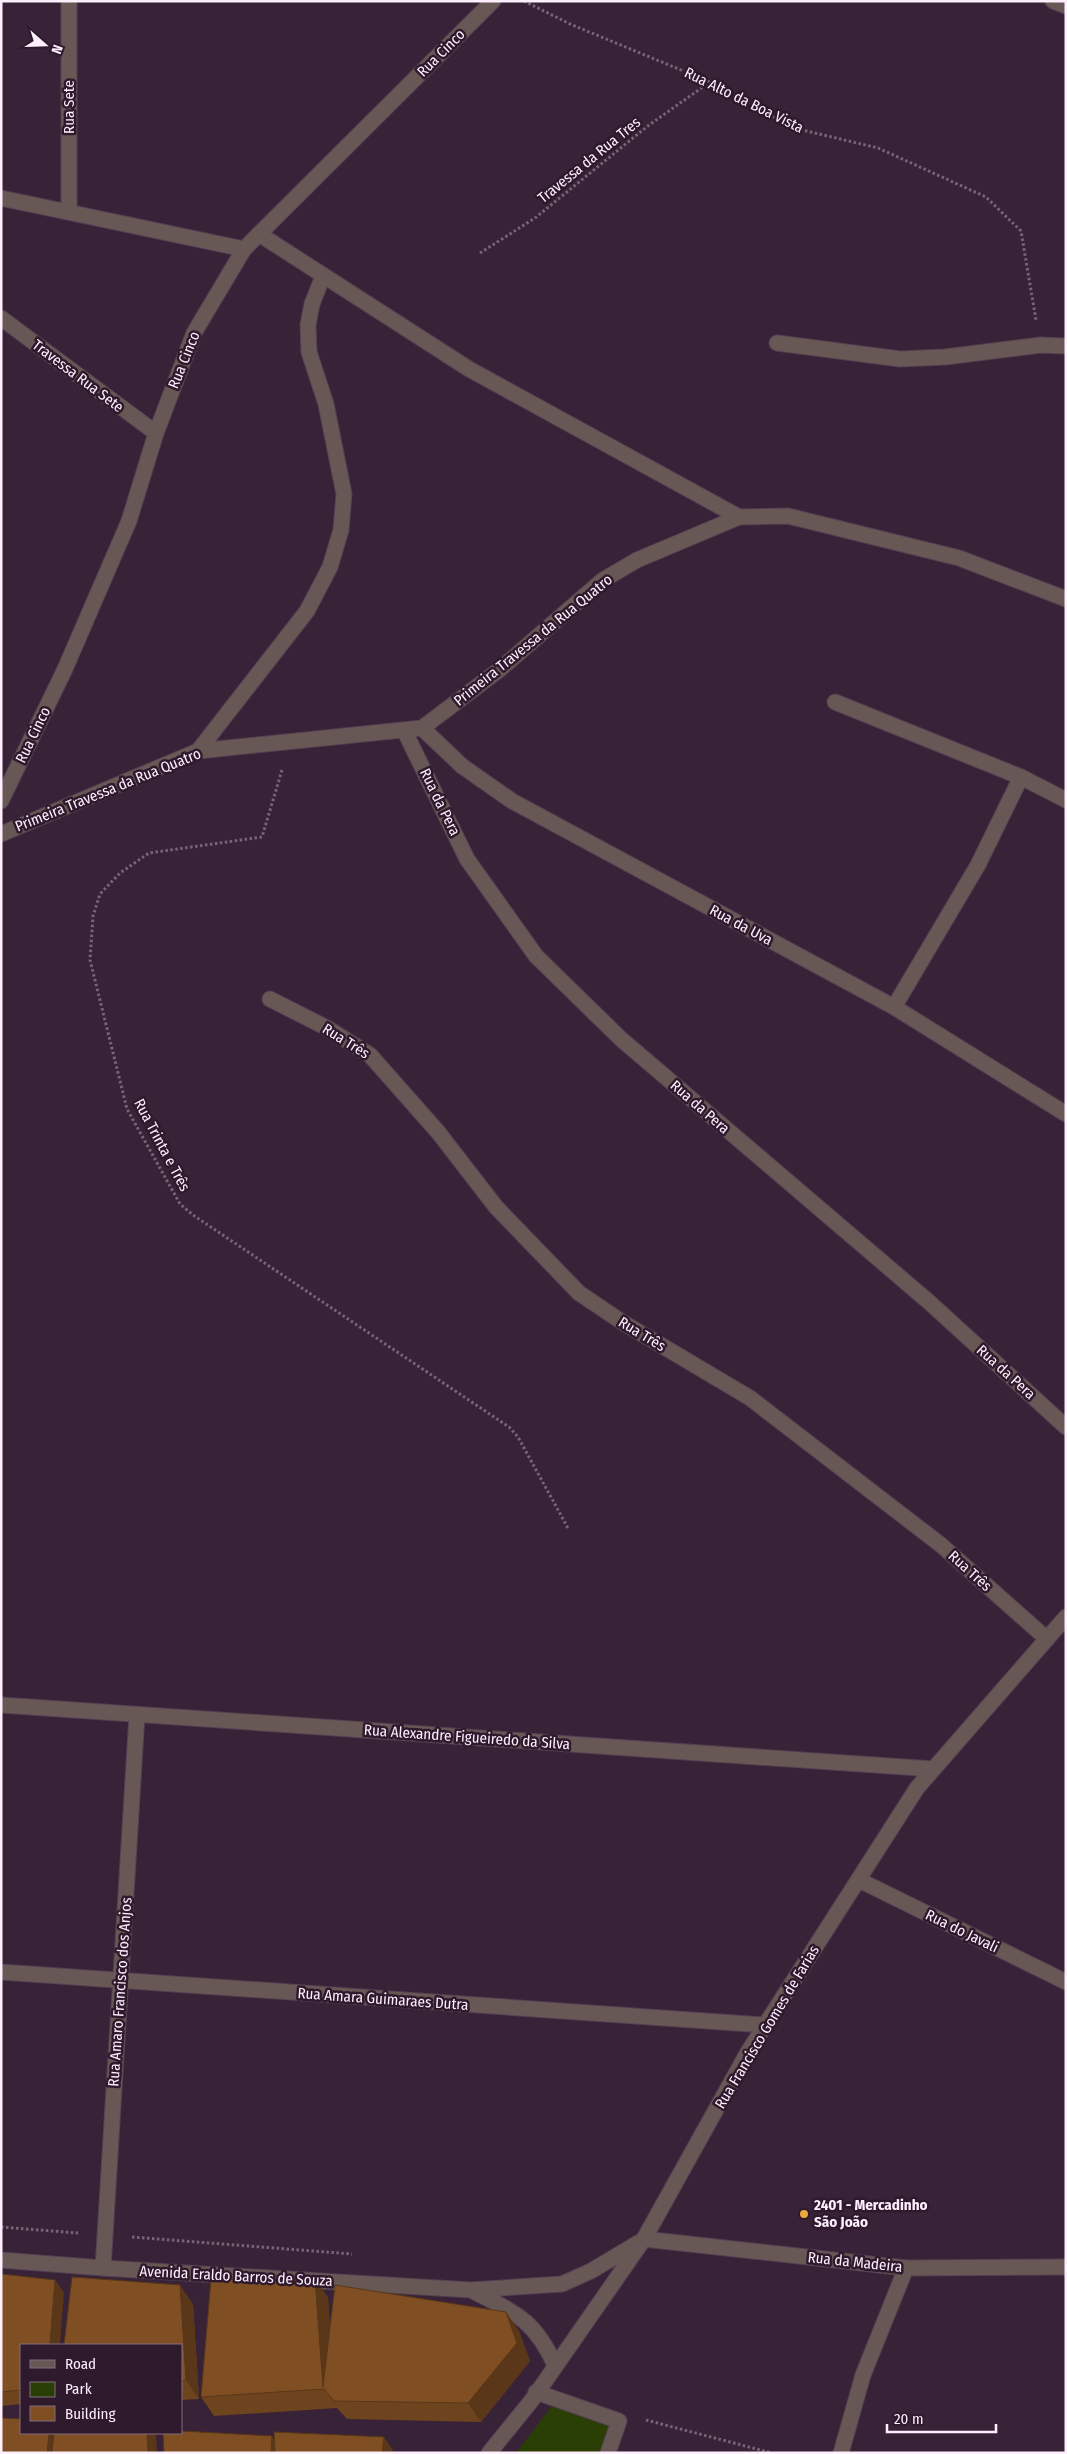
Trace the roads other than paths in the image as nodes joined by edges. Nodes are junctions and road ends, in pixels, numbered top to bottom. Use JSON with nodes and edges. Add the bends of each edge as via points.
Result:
{"nodes":[{"id":1,"x":69,"y":1,"type":"edge"},
{"id":2,"x":493,"y":1,"type":"edge"},
{"id":3,"x":1052,"y":1,"type":"edge"},
{"id":4,"x":1066,"y":6,"type":"edge"},
{"id":5,"x":1,"y":198,"type":"edge"},
{"id":6,"x":70,"y":212,"type":"junction"},
{"id":7,"x":259,"y":234,"type":"junction"},
{"id":8,"x":244,"y":249,"type":"junction"},
{"id":9,"x":323,"y":276,"type":"junction"},
{"id":10,"x":1,"y":318,"type":"edge"},
{"id":11,"x":777,"y":344,"type":"dead end"},
{"id":12,"x":1066,"y":346,"type":"edge"},
{"id":13,"x":156,"y":433,"type":"junction"},
{"id":14,"x":739,"y":517,"type":"junction"},
{"id":15,"x":1066,"y":599,"type":"edge"},
{"id":16,"x":835,"y":702,"type":"dead end"},
{"id":17,"x":422,"y":728,"type":"junction"},
{"id":18,"x":404,"y":730,"type":"junction"},
{"id":19,"x":198,"y":751,"type":"junction"},
{"id":20,"x":1021,"y":777,"type":"junction"},
{"id":21,"x":1066,"y":800,"type":"edge"},
{"id":22,"x":1,"y":801,"type":"edge"},
{"id":23,"x":1,"y":834,"type":"edge"},
{"id":24,"x":270,"y":999,"type":"dead end"},
{"id":25,"x":894,"y":1007,"type":"junction"},
{"id":26,"x":1066,"y":1114,"type":"edge"},
{"id":27,"x":1066,"y":1427,"type":"edge"},
{"id":28,"x":1066,"y":1616,"type":"edge"},
{"id":29,"x":1046,"y":1639,"type":"junction"},
{"id":30,"x":1,"y":1705,"type":"edge"},
{"id":31,"x":137,"y":1715,"type":"junction"},
{"id":32,"x":934,"y":1769,"type":"junction"},
{"id":33,"x":859,"y":1880,"type":"junction"},
{"id":34,"x":1,"y":1972,"type":"edge"},
{"id":35,"x":121,"y":1980,"type":"junction"},
{"id":36,"x":1066,"y":1982,"type":"edge"},
{"id":37,"x":765,"y":2026,"type":"junction"},
{"id":38,"x":644,"y":2239,"type":"junction"},
{"id":39,"x":1,"y":2260,"type":"edge"},
{"id":40,"x":1066,"y":2267,"type":"edge"},
{"id":41,"x":103,"y":2268,"type":"junction"},
{"id":42,"x":906,"y":2268,"type":"junction"},
{"id":43,"x":472,"y":2290,"type":"junction"},
{"id":44,"x":555,"y":2365,"type":"junction"},
{"id":45,"x":536,"y":2392,"type":"junction"},
{"id":46,"x":489,"y":2453,"type":"edge"},
{"id":47,"x":608,"y":2453,"type":"edge"},
{"id":48,"x":841,"y":2453,"type":"edge"}],
"edges":[{"from":1,"to":6,"type":"street","name":"Rua Sete"},
{"from":2,"to":7,"type":"street","name":"Rua Cinco"},
{"from":3,"to":4,"type":"street"},
{"from":5,"to":6,"type":"street"},
{"from":6,"to":8,"type":"street"},
{"from":7,"to":8,"type":"street","name":"Rua Cinco"},
{"from":7,"to":9,"type":"street"},
{"from":8,"to":13,"type":"street","name":"Rua Cinco","via":[[194,333]]},
{"from":9,"to":14,"type":"street","via":[[469,369]]},
{"from":9,"to":19,"type":"street","via":[[308,325],[309,352],[326,404],[344,494],[341,530],[330,567],[307,612]]},
{"from":10,"to":13,"type":"street","name":"Travessa Rua Sete"},
{"from":11,"to":12,"type":"street","via":[[900,359],[1041,345]]},
{"from":13,"to":22,"type":"street","name":"Rua Cinco","via":[[129,520],[65,670]]},
{"from":14,"to":15,"type":"street","name":"Primeira Travessa da Rua Quatro","via":[[788,516],[959,558]]},
{"from":14,"to":17,"type":"street","name":"Primeira Travessa da Rua Quatro","via":[[637,560],[603,580],[499,670]]},
{"from":16,"to":20,"type":"street"},
{"from":17,"to":18,"type":"street","name":"Primeira Travessa da Rua Quatro"},
{"from":17,"to":25,"type":"street","name":"Rua da Uva","via":[[462,766],[512,801]]},
{"from":18,"to":19,"type":"street","name":"Primeira Travessa da Rua Quatro"},
{"from":18,"to":27,"type":"street","name":"Rua da Pera","via":[[467,859],[536,956],[621,1039],[929,1302]]},
{"from":19,"to":23,"type":"street","name":"Primeira Travessa da Rua Quatro"},
{"from":20,"to":21,"type":"street"},
{"from":20,"to":25,"type":"street","via":[[978,865]]},
{"from":24,"to":29,"type":"street","name":"Rua Três","via":[[327,1028],[370,1055],[438,1132],[496,1207],[579,1293],[750,1398],[941,1545]]},
{"from":25,"to":26,"type":"street","name":"Rua da Uva"},
{"from":28,"to":29,"type":"street","name":"Rua Francisco Gomes de Farias"},
{"from":29,"to":32,"type":"street","name":"Rua Francisco Gomes de Farias"},
{"from":30,"to":31,"type":"street","name":"Rua Alexandre Figueiredo da Silva"},
{"from":31,"to":32,"type":"street","name":"Rua Alexandre Figueiredo da Silva"},
{"from":31,"to":35,"type":"street","name":"Rua Amaro Francisco dos Anjos"},
{"from":32,"to":33,"type":"street","name":"Rua Francisco Gomes de Farias","via":[[917,1788]]},
{"from":33,"to":36,"type":"street","name":"Rua do Javali"},
{"from":33,"to":37,"type":"street","name":"Rua Francisco Gomes de Farias"},
{"from":34,"to":35,"type":"street","name":"Rua Amara Guimaraes Dutra"},
{"from":35,"to":37,"type":"street","name":"Rua Amara Guimaraes Dutra"},
{"from":35,"to":41,"type":"street","name":"Rua Amaro Francisco dos Anjos"},
{"from":37,"to":38,"type":"street","name":"Rua Francisco Gomes de Farias"},
{"from":38,"to":42,"type":"street","name":"Rua da Madeira"},
{"from":38,"to":43,"type":"street","name":"Avenida Eraldo Barros de Souza","via":[[591,2272],[562,2284]]},
{"from":38,"to":44,"type":"street","name":"Rua Francisco Gomes de Farias"},
{"from":39,"to":41,"type":"street","name":"Avenida Eraldo Barros de Souza"},
{"from":40,"to":42,"type":"street","name":"Rua da Madeira"},
{"from":41,"to":43,"type":"street","name":"Avenida Eraldo Barros de Souza"},
{"from":42,"to":48,"type":"street","via":[[863,2375]]},
{"from":43,"to":44,"type":"street","name":"Avenida Eraldo Barros de Souza","via":[[520,2316],[545,2343]]},
{"from":44,"to":45,"type":"street","name":"Rua Francisco Gomes de Farias"},
{"from":45,"to":46,"type":"street","name":"Rua Francisco Gomes de Farias"},
{"from":45,"to":47,"type":"street","via":[[618,2421]]}]}
